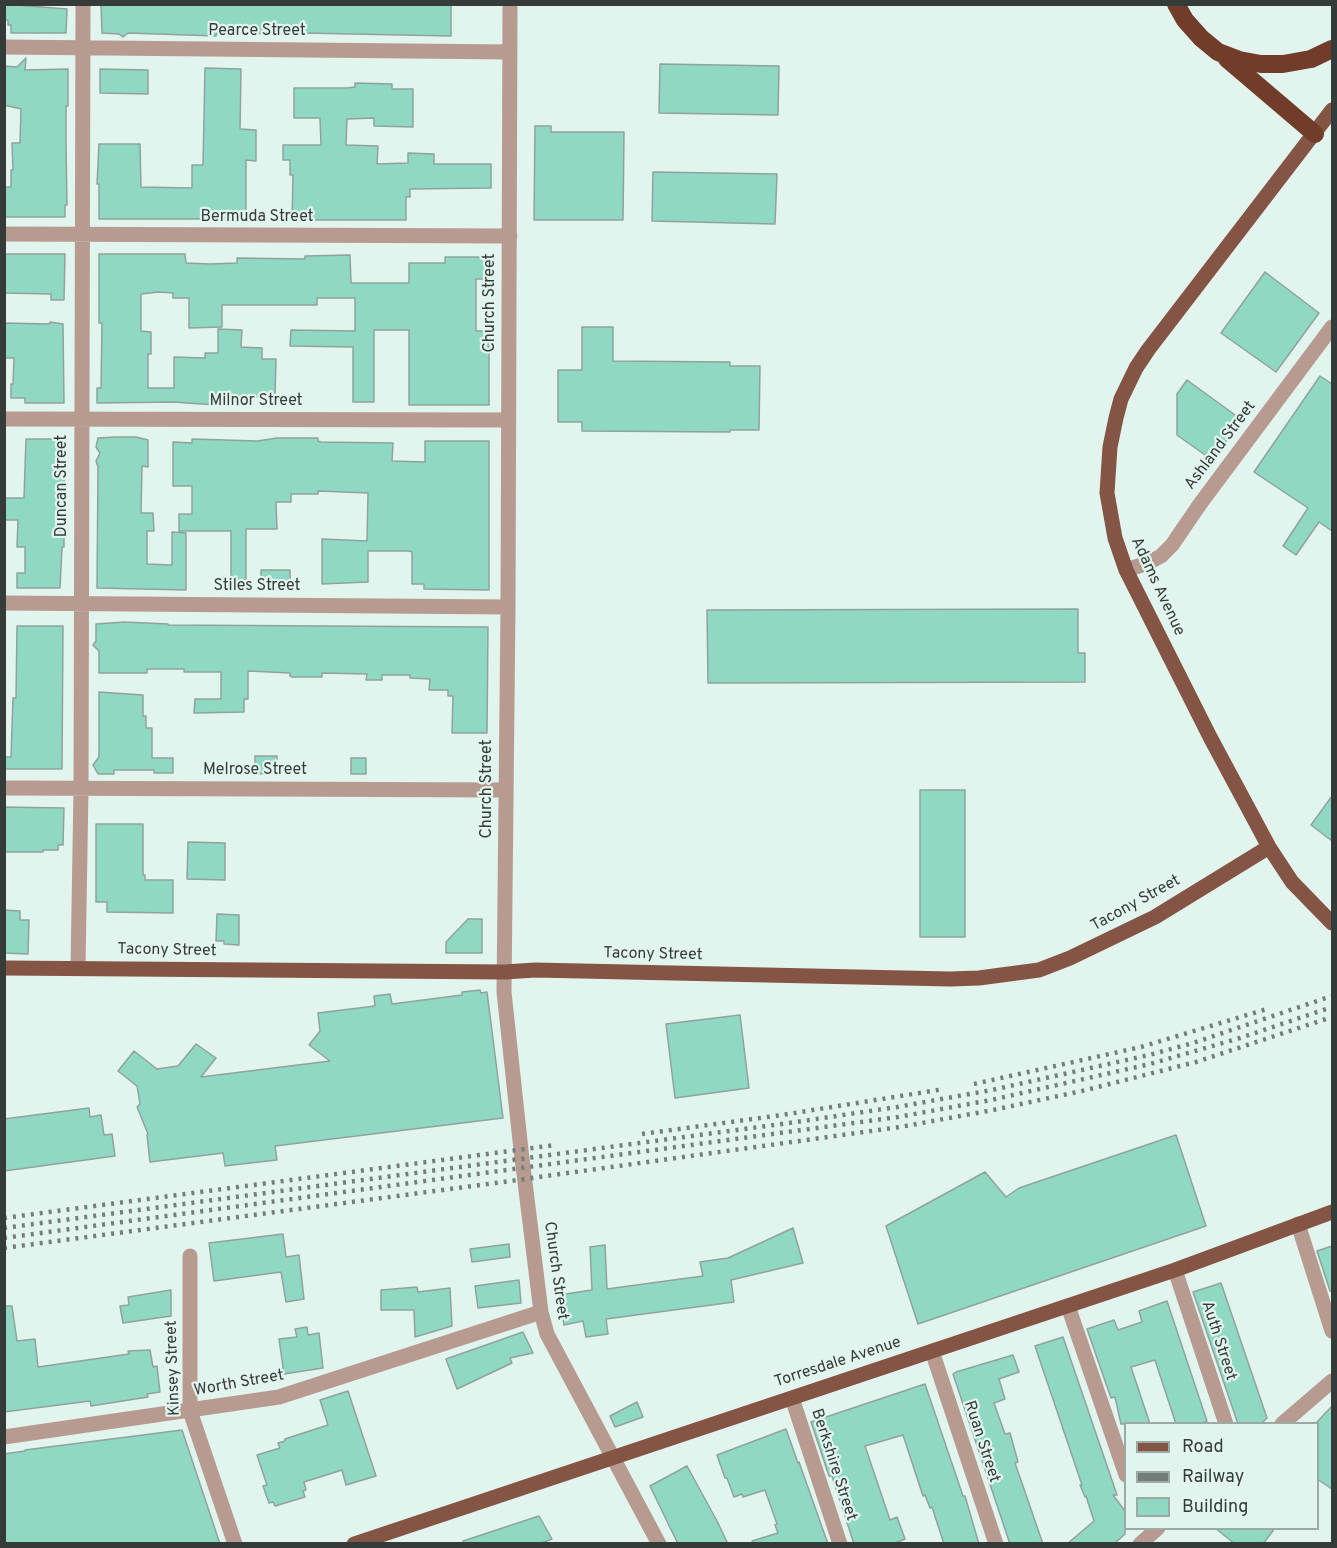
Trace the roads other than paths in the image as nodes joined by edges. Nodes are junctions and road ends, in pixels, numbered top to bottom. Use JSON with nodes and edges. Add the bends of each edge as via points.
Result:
{"nodes":[{"id":1,"x":83,"y":4,"type":"edge"},
{"id":2,"x":510,"y":4,"type":"edge"},
{"id":3,"x":1176,"y":4,"type":"edge"},
{"id":4,"x":4,"y":47,"type":"edge"},
{"id":5,"x":82,"y":48,"type":"junction"},
{"id":6,"x":1332,"y":50,"type":"edge"},
{"id":7,"x":510,"y":52,"type":"junction"},
{"id":8,"x":1218,"y":52,"type":"junction"},
{"id":9,"x":1332,"y":110,"type":"edge"},
{"id":10,"x":1315,"y":134,"type":"junction"},
{"id":11,"x":4,"y":234,"type":"edge"},
{"id":12,"x":82,"y":235,"type":"junction"},
{"id":13,"x":510,"y":236,"type":"junction"},
{"id":14,"x":1332,"y":327,"type":"edge"},
{"id":15,"x":4,"y":419,"type":"edge"},
{"id":16,"x":82,"y":420,"type":"junction"},
{"id":17,"x":508,"y":420,"type":"junction"},
{"id":18,"x":1126,"y":570,"type":"junction"},
{"id":19,"x":4,"y":603,"type":"edge"},
{"id":20,"x":81,"y":604,"type":"junction"},
{"id":21,"x":508,"y":607,"type":"junction"},
{"id":22,"x":4,"y":788,"type":"edge"},
{"id":23,"x":81,"y":789,"type":"junction"},
{"id":24,"x":506,"y":790,"type":"junction"},
{"id":25,"x":1269,"y":847,"type":"junction"},
{"id":26,"x":1332,"y":923,"type":"edge"},
{"id":27,"x":4,"y":968,"type":"edge"},
{"id":28,"x":78,"y":968,"type":"junction"},
{"id":29,"x":505,"y":972,"type":"junction"},
{"id":30,"x":1332,"y":1212,"type":"edge"},
{"id":31,"x":1298,"y":1224,"type":"junction"},
{"id":32,"x":190,"y":1256,"type":"dead end"},
{"id":33,"x":1175,"y":1270,"type":"junction"},
{"id":34,"x":1068,"y":1306,"type":"junction"},
{"id":35,"x":541,"y":1312,"type":"junction"},
{"id":36,"x":1332,"y":1330,"type":"edge"},
{"id":37,"x":932,"y":1351,"type":"junction"},
{"id":38,"x":1332,"y":1381,"type":"edge"},
{"id":39,"x":792,"y":1398,"type":"junction"},
{"id":40,"x":190,"y":1411,"type":"junction"},
{"id":41,"x":1225,"y":1422,"type":"edge"},
{"id":42,"x":1284,"y":1422,"type":"edge"},
{"id":43,"x":4,"y":1437,"type":"edge"},
{"id":44,"x":611,"y":1458,"type":"junction"},
{"id":45,"x":1124,"y":1472,"type":"edge"},
{"id":46,"x":235,"y":1544,"type":"edge"},
{"id":47,"x":354,"y":1544,"type":"edge"},
{"id":48,"x":659,"y":1544,"type":"edge"},
{"id":49,"x":840,"y":1544,"type":"edge"},
{"id":50,"x":996,"y":1544,"type":"edge"}],
"edges":[{"from":1,"to":5,"type":"street","name":"Duncan Street"},
{"from":2,"to":7,"type":"street","name":"Church Street"},
{"from":3,"to":8,"type":"highway","via":[[1185,20]]},
{"from":4,"to":5,"type":"street","name":"Pearce Street"},
{"from":5,"to":7,"type":"street","name":"Pearce Street"},
{"from":5,"to":12,"type":"street","name":"Duncan Street"},
{"from":6,"to":8,"type":"highway","via":[[1283,64],[1239,60]]},
{"from":7,"to":13,"type":"street","name":"Church Street"},
{"from":8,"to":10,"type":"highway"},
{"from":9,"to":10,"type":"main road","name":"Adams Avenue"},
{"from":10,"to":18,"type":"main road","name":"Adams Avenue","via":[[1148,350],[1125,391],[1110,447],[1107,493],[1115,538]]},
{"from":11,"to":12,"type":"street","name":"Bermuda Street"},
{"from":12,"to":13,"type":"street","name":"Bermuda Street"},
{"from":12,"to":16,"type":"street","name":"Duncan Street"},
{"from":13,"to":17,"type":"street","name":"Church Street"},
{"from":14,"to":18,"type":"street","name":"Ashland Street","via":[[1172,546],[1155,560]]},
{"from":15,"to":16,"type":"street","name":"Milnor Street"},
{"from":16,"to":17,"type":"street","name":"Milnor Street"},
{"from":16,"to":20,"type":"street","name":"Duncan Street"},
{"from":17,"to":21,"type":"street","name":"Church Street"},
{"from":18,"to":25,"type":"main road","name":"Adams Avenue"},
{"from":19,"to":20,"type":"street","name":"Stiles Street"},
{"from":20,"to":21,"type":"street","name":"Stiles Street"},
{"from":20,"to":23,"type":"street","name":"Duncan Street"},
{"from":21,"to":24,"type":"street","name":"Church Street"},
{"from":22,"to":23,"type":"street","name":"Melrose Street"},
{"from":23,"to":24,"type":"street","name":"Melrose Street"},
{"from":23,"to":28,"type":"street","name":"Duncan Street"},
{"from":24,"to":29,"type":"street","name":"Church Street"},
{"from":25,"to":26,"type":"main road","name":"Adams Avenue","via":[[1292,882]]},
{"from":25,"to":29,"type":"main road","name":"Tacony Street","via":[[1122,934],[1056,964],[1009,975],[950,979]]},
{"from":27,"to":28,"type":"main road","name":"Tacony Street"},
{"from":28,"to":29,"type":"main road","name":"Tacony Street"},
{"from":29,"to":35,"type":"street","name":"Church Street","via":[[520,1150]]},
{"from":30,"to":31,"type":"main road","name":"Torresdale Avenue"},
{"from":31,"to":33,"type":"main road","name":"Torresdale Avenue"},
{"from":31,"to":36,"type":"street"},
{"from":32,"to":40,"type":"street","name":"Kinsey Street"},
{"from":33,"to":34,"type":"main road","name":"Torresdale Avenue"},
{"from":33,"to":41,"type":"street","name":"Auth Street"},
{"from":34,"to":37,"type":"main road","name":"Torresdale Avenue"},
{"from":34,"to":45,"type":"street"},
{"from":35,"to":40,"type":"street","name":"Worth Street","via":[[279,1397]]},
{"from":35,"to":44,"type":"street","name":"Church Street","via":[[546,1334]]},
{"from":37,"to":39,"type":"main road","name":"Torresdale Avenue"},
{"from":37,"to":50,"type":"street","name":"Ruan Street"},
{"from":38,"to":42,"type":"street"},
{"from":39,"to":44,"type":"main road","name":"Torresdale Avenue"},
{"from":39,"to":49,"type":"street","name":"Berkshire Street"},
{"from":40,"to":43,"type":"street","name":"Worth Street"},
{"from":40,"to":46,"type":"street","name":"Kinsey Street"},
{"from":44,"to":47,"type":"main road","name":"Torresdale Avenue"},
{"from":44,"to":48,"type":"street","name":"Church Street"}]}
